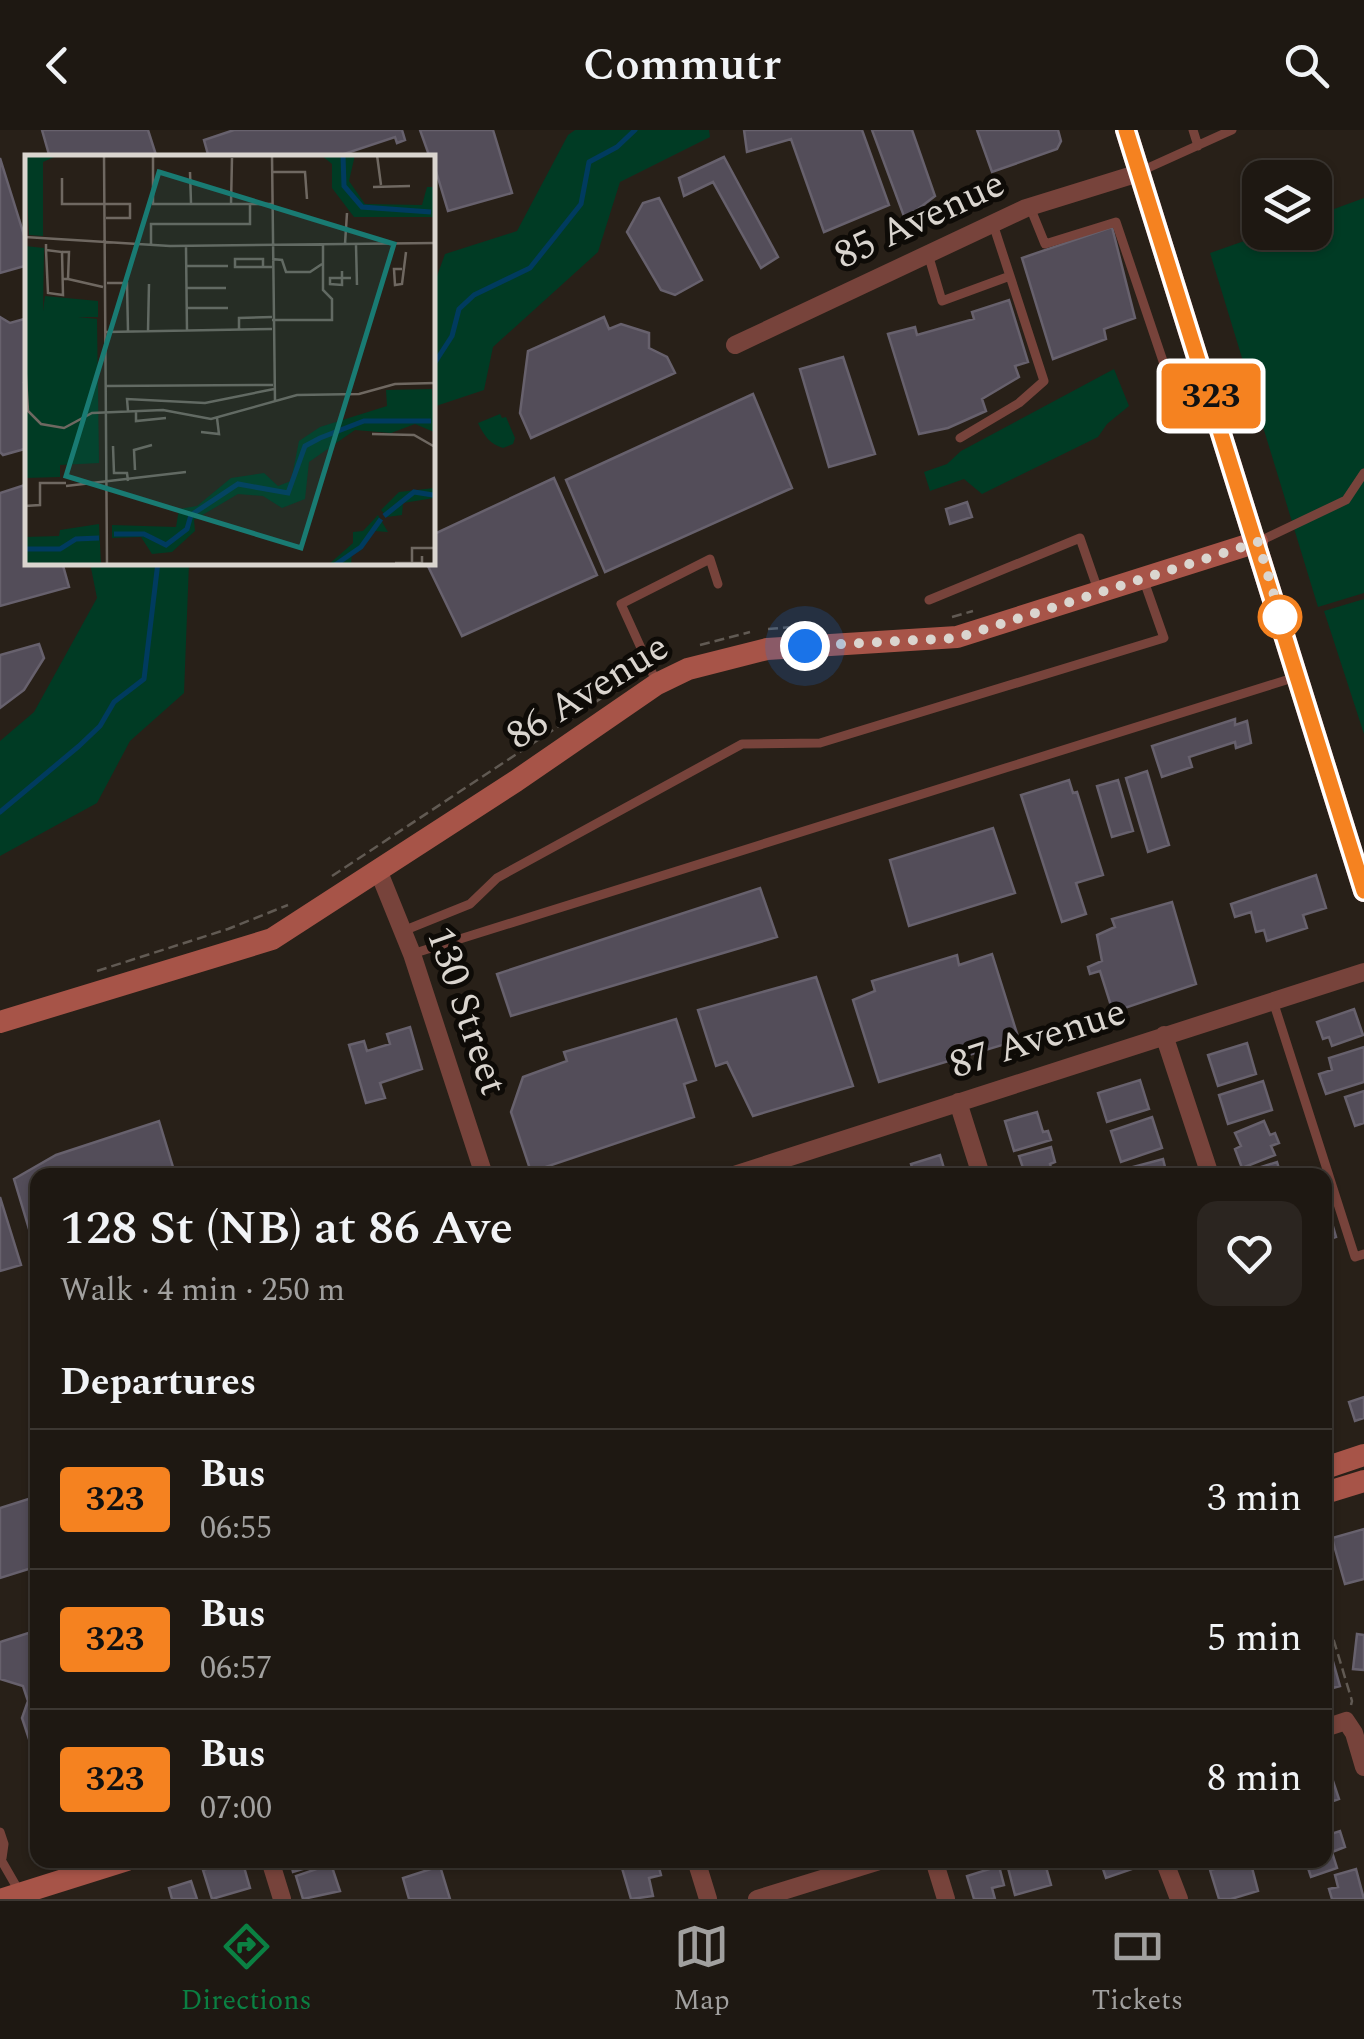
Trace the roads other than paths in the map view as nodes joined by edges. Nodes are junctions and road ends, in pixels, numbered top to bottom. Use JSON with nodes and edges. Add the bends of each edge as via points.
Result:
{"nodes":[{"id":1,"x":1126,"y":130,"type":"edge"},
{"id":2,"x":1192,"y":130,"type":"edge"},
{"id":3,"x":1232,"y":130,"type":"edge"},
{"id":4,"x":1198,"y":146,"type":"junction"},
{"id":5,"x":1139,"y":172,"type":"junction"},
{"id":6,"x":1030,"y":207,"type":"junction"},
{"id":7,"x":993,"y":224,"type":"junction"},
{"id":8,"x":928,"y":254,"type":"junction"},
{"id":9,"x":1010,"y":276,"type":"junction"},
{"id":10,"x":735,"y":345,"type":"dead end"},
{"id":11,"x":1165,"y":367,"type":"dead end"},
{"id":12,"x":960,"y":438,"type":"dead end"},
{"id":13,"x":1364,"y":473,"type":"edge"},
{"id":14,"x":1258,"y":542,"type":"junction"},
{"id":15,"x":1143,"y":578,"type":"junction"},
{"id":16,"x":718,"y":584,"type":"dead end"},
{"id":17,"x":1098,"y":593,"type":"junction"},
{"id":18,"x":930,"y":600,"type":"dead end"},
{"id":19,"x":1298,"y":676,"type":"junction"},
{"id":20,"x":657,"y":684,"type":"junction"},
{"id":21,"x":378,"y":870,"type":"junction"},
{"id":22,"x":1364,"y":890,"type":"edge"},
{"id":23,"x":403,"y":932,"type":"junction"},
{"id":24,"x":412,"y":954,"type":"junction"},
{"id":25,"x":1364,"y":972,"type":"edge"},
{"id":26,"x":1273,"y":1000,"type":"junction"},
{"id":27,"x":0,"y":1022,"type":"edge"},
{"id":28,"x":1164,"y":1034,"type":"junction"},
{"id":29,"x":958,"y":1102,"type":"junction"},
{"id":30,"x":482,"y":1168,"type":"edge"},
{"id":31,"x":755,"y":1168,"type":"edge"},
{"id":32,"x":980,"y":1168,"type":"edge"},
{"id":33,"x":1208,"y":1168,"type":"edge"},
{"id":34,"x":1327,"y":1168,"type":"edge"},
{"id":35,"x":1332,"y":1185,"type":"edge"},
{"id":36,"x":1364,"y":1254,"type":"edge"},
{"id":37,"x":1364,"y":1455,"type":"edge"},
{"id":38,"x":1332,"y":1466,"type":"edge"},
{"id":39,"x":1364,"y":1481,"type":"edge"},
{"id":40,"x":1332,"y":1491,"type":"edge"},
{"id":41,"x":1332,"y":1726,"type":"edge"},
{"id":42,"x":1364,"y":1768,"type":"edge"},
{"id":43,"x":0,"y":1832,"type":"edge"},
{"id":44,"x":1,"y":1858,"type":"edge"},
{"id":45,"x":101,"y":1868,"type":"edge"},
{"id":46,"x":272,"y":1868,"type":"edge"},
{"id":47,"x":698,"y":1868,"type":"edge"},
{"id":48,"x":845,"y":1868,"type":"edge"},
{"id":49,"x":936,"y":1868,"type":"edge"},
{"id":50,"x":1167,"y":1868,"type":"edge"},
{"id":51,"x":12,"y":1896,"type":"edge"},
{"id":52,"x":282,"y":1899,"type":"edge"},
{"id":53,"x":708,"y":1899,"type":"edge"},
{"id":54,"x":756,"y":1899,"type":"edge"},
{"id":55,"x":946,"y":1899,"type":"edge"},
{"id":56,"x":1179,"y":1899,"type":"edge"}],
"edges":[{"from":1,"to":5,"type":"street"},
{"from":2,"to":4,"type":"lane"},
{"from":3,"to":4,"type":"lane"},
{"from":4,"to":5,"type":"lane"},
{"from":5,"to":6,"type":"street","name":"85 Avenue"},
{"from":5,"to":14,"type":"street"},
{"from":6,"to":7,"type":"street","name":"85 Avenue"},
{"from":6,"to":11,"type":"lane","via":[[1045,244],[1116,222]]},
{"from":7,"to":8,"type":"street","name":"85 Avenue"},
{"from":7,"to":9,"type":"lane"},
{"from":8,"to":9,"type":"lane","via":[[942,301]]},
{"from":8,"to":10,"type":"street","name":"85 Avenue"},
{"from":9,"to":12,"type":"lane","via":[[1044,381]]},
{"from":13,"to":14,"type":"lane","via":[[1346,500]]},
{"from":14,"to":15,"type":"street","name":"86 Avenue"},
{"from":14,"to":19,"type":"street"},
{"from":15,"to":17,"type":"street","name":"86 Avenue"},
{"from":15,"to":23,"type":"lane","via":[[1164,638],[820,743],[742,744],[498,878],[470,904]]},
{"from":16,"to":20,"type":"lane","via":[[710,559],[622,604]]},
{"from":17,"to":18,"type":"lane","via":[[1080,538]]},
{"from":17,"to":20,"type":"street","name":"86 Avenue","via":[[957,638],[766,648]]},
{"from":19,"to":22,"type":"street"},
{"from":19,"to":24,"type":"lane"},
{"from":20,"to":21,"type":"street","name":"86 Avenue"},
{"from":21,"to":23,"type":"street","name":"130 Street"},
{"from":21,"to":27,"type":"street","name":"86 Avenue","via":[[272,938]]},
{"from":23,"to":24,"type":"street","name":"130 Street"},
{"from":24,"to":30,"type":"street","name":"130 Street"},
{"from":25,"to":26,"type":"street","name":"87 Avenue"},
{"from":26,"to":28,"type":"street","name":"87 Avenue"},
{"from":26,"to":34,"type":"lane"},
{"from":28,"to":29,"type":"street","name":"87 Avenue"},
{"from":28,"to":33,"type":"street"},
{"from":29,"to":31,"type":"street","name":"87 Avenue"},
{"from":29,"to":32,"type":"street"},
{"from":35,"to":36,"type":"lane","via":[[1355,1257]]},
{"from":37,"to":38,"type":"street"},
{"from":39,"to":40,"type":"street"},
{"from":41,"to":42,"type":"street","via":[[1346,1721]]},
{"from":43,"to":44,"type":"lane"},
{"from":44,"to":51,"type":"lane"},
{"from":45,"to":51,"type":"street"},
{"from":46,"to":52,"type":"street"},
{"from":47,"to":53,"type":"street"},
{"from":48,"to":54,"type":"street"},
{"from":49,"to":55,"type":"street"},
{"from":50,"to":56,"type":"street"}]}
